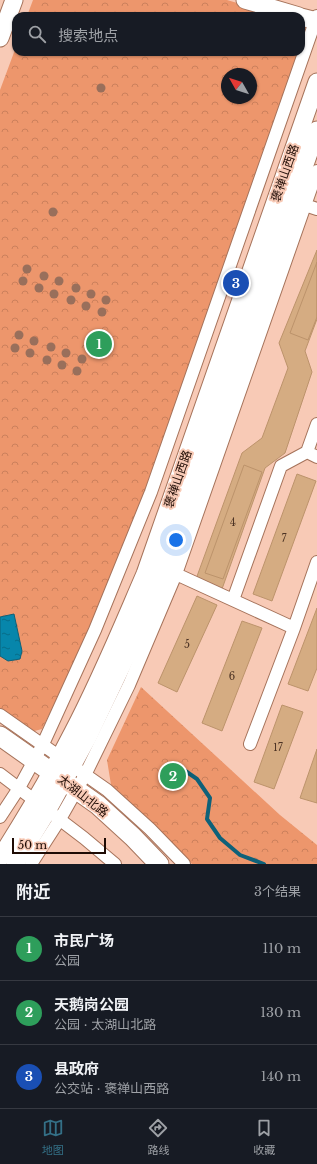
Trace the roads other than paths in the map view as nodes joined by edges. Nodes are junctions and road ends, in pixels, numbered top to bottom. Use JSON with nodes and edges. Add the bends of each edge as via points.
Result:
{"nodes":[{"id":1,"x":14,"y":0,"type":"edge"},
{"id":2,"x":245,"y":0,"type":"edge"},
{"id":3,"x":288,"y":12,"type":"edge"},
{"id":4,"x":310,"y":18,"type":"edge"},
{"id":5,"x":305,"y":33,"type":"edge"},
{"id":6,"x":0,"y":38,"type":"edge"},
{"id":7,"x":297,"y":56,"type":"edge"},
{"id":8,"x":317,"y":82,"type":"edge"},
{"id":9,"x":317,"y":130,"type":"edge"},
{"id":10,"x":317,"y":171,"type":"edge"},
{"id":11,"x":305,"y":205,"type":"junction"},
{"id":12,"x":317,"y":208,"type":"edge"},
{"id":13,"x":317,"y":424,"type":"edge"},
{"id":14,"x":312,"y":454,"type":"edge"},
{"id":15,"x":317,"y":562,"type":"edge"},
{"id":16,"x":176,"y":574,"type":"junction"},
{"id":17,"x":233,"y":600,"type":"junction"},
{"id":18,"x":294,"y":628,"type":"junction"},
{"id":19,"x":0,"y":715,"type":"edge"},
{"id":20,"x":0,"y":736,"type":"edge"},
{"id":21,"x":250,"y":744,"type":"dead end"},
{"id":22,"x":0,"y":752,"type":"edge"},
{"id":23,"x":35,"y":758,"type":"junction"},
{"id":24,"x":0,"y":774,"type":"edge"},
{"id":25,"x":65,"y":779,"type":"junction"},
{"id":26,"x":19,"y":788,"type":"junction"},
{"id":27,"x":48,"y":810,"type":"junction"},
{"id":28,"x":0,"y":817,"type":"edge"},
{"id":29,"x":0,"y":858,"type":"edge"},
{"id":30,"x":15,"y":864,"type":"edge"},
{"id":31,"x":31,"y":864,"type":"edge"},
{"id":32,"x":115,"y":864,"type":"edge"},
{"id":33,"x":141,"y":864,"type":"edge"},
{"id":34,"x":159,"y":864,"type":"edge"},
{"id":35,"x":184,"y":864,"type":"edge"}],
"edges":[{"from":1,"to":6,"type":"main road"},
{"from":2,"to":3,"type":"main road"},
{"from":4,"to":5,"type":"street"},
{"from":7,"to":23,"type":"street","via":[[151,492],[95,630]]},
{"from":8,"to":25,"type":"main road","name":"褒禅山西路","via":[[145,574],[112,651],[73,731]]},
{"from":9,"to":25,"type":"main road","name":"褒禅山西路","via":[[160,580],[88,739]]},
{"from":10,"to":11,"type":"street"},
{"from":11,"to":12,"type":"street"},
{"from":11,"to":16,"type":"street"},
{"from":13,"to":14,"type":"street"},
{"from":14,"to":17,"type":"street","via":[[282,466]]},
{"from":15,"to":18,"type":"street"},
{"from":16,"to":17,"type":"street"},
{"from":16,"to":25,"type":"street","via":[[129,685]]},
{"from":17,"to":18,"type":"street"},
{"from":18,"to":21,"type":"street"},
{"from":19,"to":23,"type":"street"},
{"from":20,"to":23,"type":"main road","name":"太湖山北路"},
{"from":22,"to":23,"type":"main road","name":"太湖山北路"},
{"from":23,"to":25,"type":"main road","name":"太湖山北路"},
{"from":23,"to":25,"type":"street"},
{"from":23,"to":26,"type":"street"},
{"from":24,"to":26,"type":"street"},
{"from":25,"to":27,"type":"main road","name":"褒禅山西路"},
{"from":25,"to":27,"type":"street"},
{"from":25,"to":33,"type":"main road","name":"太湖山北路","via":[[90,816]]},
{"from":25,"to":34,"type":"main road","name":"太湖山北路","via":[[133,837]]},
{"from":25,"to":35,"type":"street","via":[[107,790]]},
{"from":26,"to":27,"type":"street"},
{"from":26,"to":28,"type":"street"},
{"from":27,"to":29,"type":"main road","name":"褒禅山西路"},
{"from":27,"to":30,"type":"main road","name":"褒禅山西路"},
{"from":27,"to":31,"type":"street"},
{"from":27,"to":32,"type":"street"}]}
